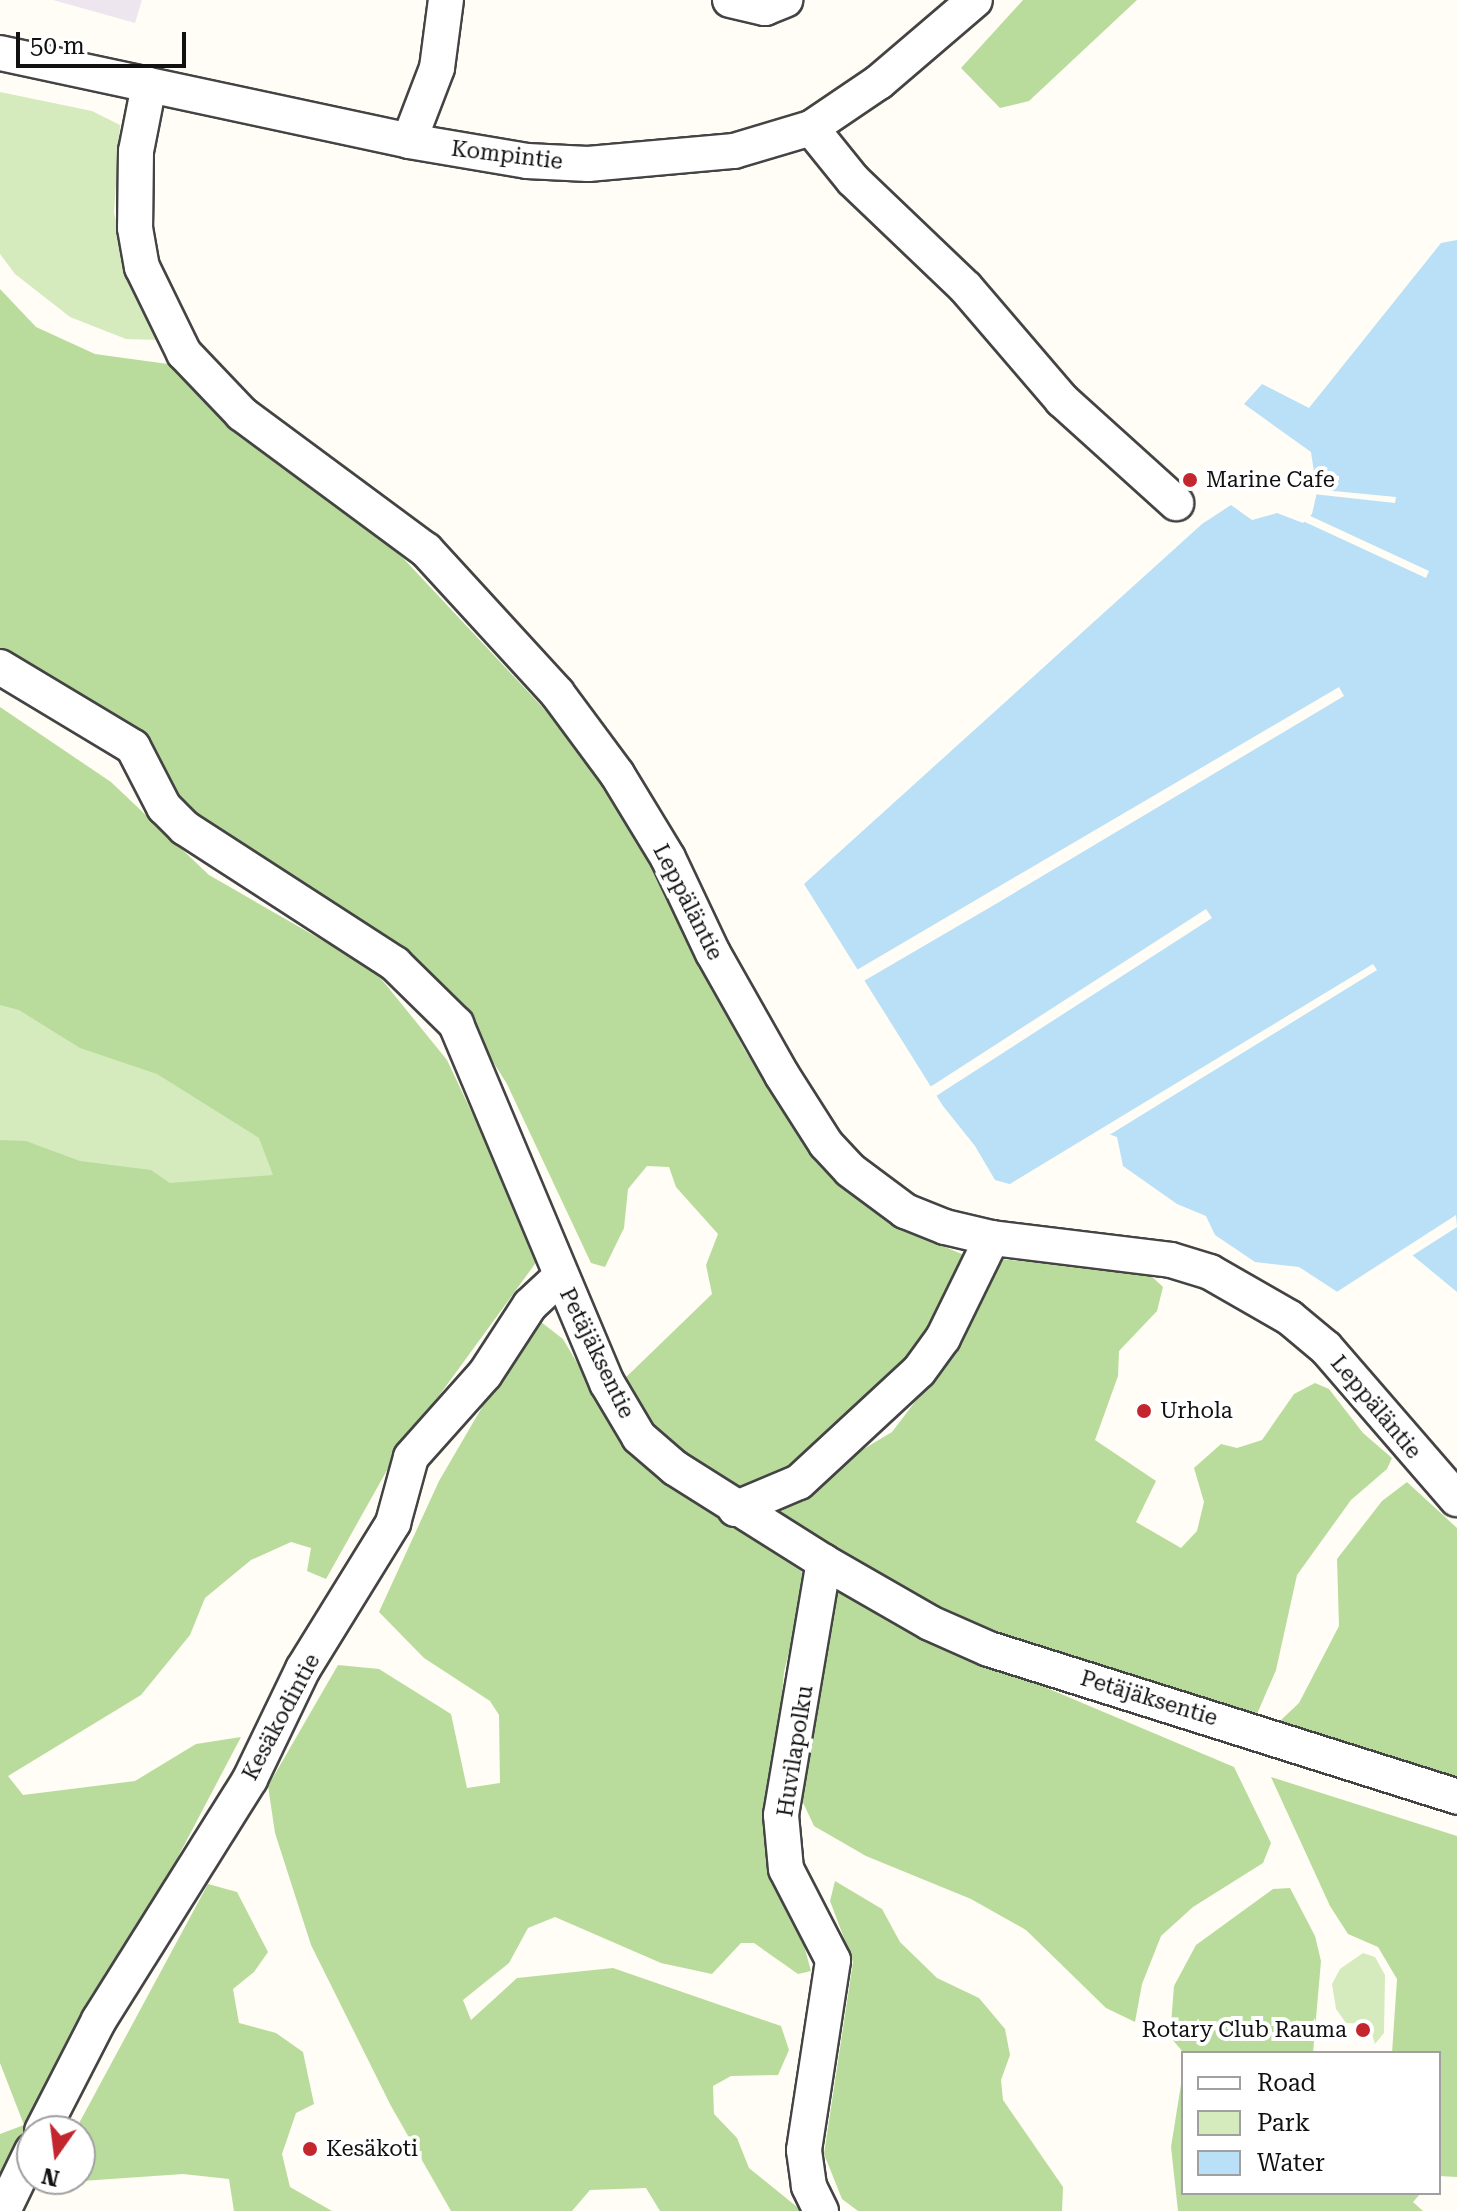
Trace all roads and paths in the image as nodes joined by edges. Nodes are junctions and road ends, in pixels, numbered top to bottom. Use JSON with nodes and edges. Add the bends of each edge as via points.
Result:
{"nodes":[{"id":1,"x":446,"y":0,"type":"edge"},
{"id":2,"x":730,"y":0,"type":"edge"},
{"id":3,"x":785,"y":0,"type":"edge"},
{"id":4,"x":975,"y":0,"type":"edge"},
{"id":5,"x":0,"y":53,"type":"edge"},
{"id":6,"x":149,"y":85,"type":"junction"},
{"id":7,"x":811,"y":128,"type":"junction"},
{"id":8,"x":409,"y":141,"type":"junction"},
{"id":9,"x":1176,"y":503,"type":"dead end"},
{"id":10,"x":0,"y":667,"type":"edge"},
{"id":11,"x":992,"y":1238,"type":"junction"},
{"id":12,"x":559,"y":1278,"type":"junction"},
{"id":13,"x":1457,"y":1499,"type":"edge"},
{"id":14,"x":735,"y":1509,"type":"junction"},
{"id":15,"x":824,"y":1562,"type":"junction"},
{"id":16,"x":1457,"y":1797,"type":"edge"},
{"id":17,"x":50,"y":2115,"type":"edge"},
{"id":18,"x":16,"y":2184,"type":"edge"},
{"id":19,"x":3,"y":2211,"type":"edge"},
{"id":20,"x":821,"y":2211,"type":"edge"}],
"edges":[{"from":1,"to":8,"type":"street","via":[[437,68]]},
{"from":2,"to":3,"type":"street","via":[[765,8]]},
{"from":4,"to":7,"type":"street","name":"Kompintie","via":[[879,82]]},
{"from":5,"to":6,"type":"street","name":"Kompintie"},
{"from":6,"to":8,"type":"street","name":"Kompintie"},
{"from":6,"to":11,"type":"street","name":"Leppäläntie","via":[[136,151],[135,228],[142,267],[184,353],[242,414],[426,550],[557,693],[625,786],[782,1075],[826,1144],[850,1170],[905,1211]]},
{"from":7,"to":8,"type":"street","name":"Kompintie","via":[[734,151],[588,164],[527,161]]},
{"from":7,"to":9,"type":"street","via":[[853,180],[966,288],[1062,400]]},
{"from":10,"to":12,"type":"street","name":"Petäjäksentie","via":[[133,747],[164,807],[185,828],[424,987],[456,1024],[476,1067]]},
{"from":11,"to":13,"type":"street","name":"Leppäläntie","via":[[1171,1260],[1210,1272],[1245,1291],[1326,1348]]},
{"from":11,"to":14,"type":"street","via":[[943,1338],[919,1371],[799,1482]]},
{"from":12,"to":14,"type":"street","name":"Petäjäksentie","via":[[607,1383],[639,1437]]},
{"from":12,"to":17,"type":"street","name":"Kesäkodintie","via":[[530,1305],[485,1374],[411,1457],[393,1523],[303,1669],[250,1779],[99,2020]]},
{"from":14,"to":15,"type":"street","name":"Petäjäksentie"},
{"from":15,"to":16,"type":"street","name":"Petäjäksentie","via":[[930,1623],[989,1649]]},
{"from":15,"to":20,"type":"street","name":"Huvilapolku","via":[[781,1815],[786,1869],[833,1960],[804,2150],[809,2186]]},
{"from":18,"to":19,"type":"street"}]}
